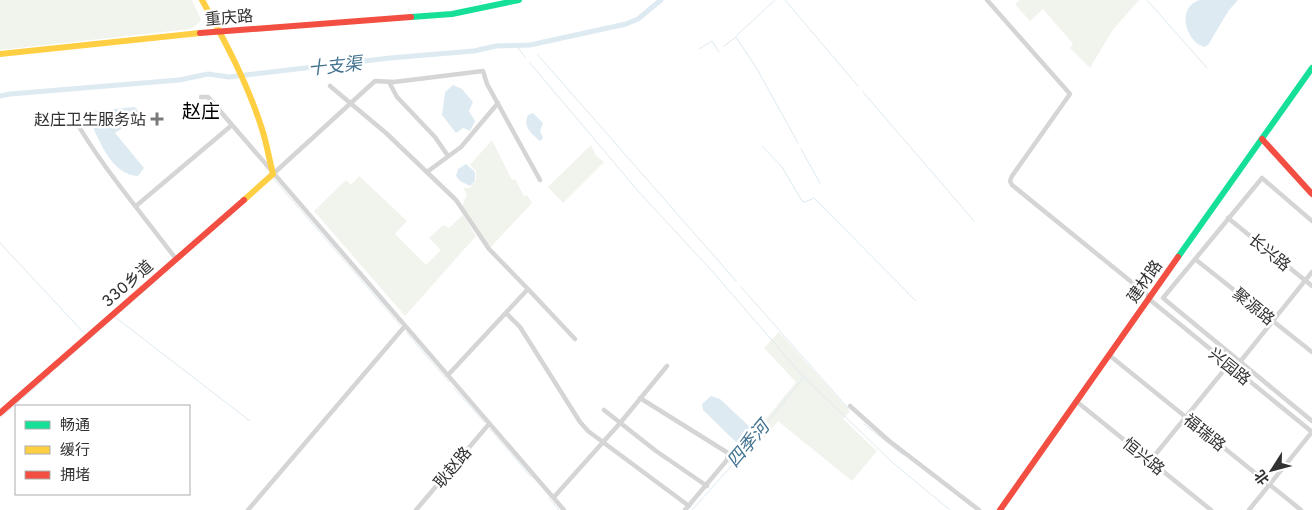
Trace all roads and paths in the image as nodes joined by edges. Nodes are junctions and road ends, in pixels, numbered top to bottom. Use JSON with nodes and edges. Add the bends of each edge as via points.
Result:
{"nodes":[{"id":1,"x":202,"y":0,"type":"edge"},
{"id":2,"x":519,"y":0,"type":"edge"},
{"id":3,"x":987,"y":0,"type":"edge"},
{"id":4,"x":219,"y":31,"type":"junction"},
{"id":5,"x":0,"y":54,"type":"edge"},
{"id":6,"x":1312,"y":68,"type":"edge"},
{"id":7,"x":389,"y":82,"type":"junction"},
{"id":8,"x":330,"y":86,"type":"dead end"},
{"id":9,"x":201,"y":97,"type":"dead end"},
{"id":10,"x":351,"y":103,"type":"junction"},
{"id":11,"x":498,"y":103,"type":"junction"},
{"id":12,"x":71,"y":113,"type":"dead end"},
{"id":13,"x":232,"y":125,"type":"junction"},
{"id":14,"x":1262,"y":139,"type":"junction"},
{"id":15,"x":448,"y":156,"type":"junction"},
{"id":16,"x":427,"y":172,"type":"junction"},
{"id":17,"x":273,"y":174,"type":"junction"},
{"id":18,"x":540,"y":180,"type":"dead end"},
{"id":19,"x":1312,"y":194,"type":"edge"},
{"id":20,"x":136,"y":206,"type":"junction"},
{"id":21,"x":1228,"y":218,"type":"junction"},
{"id":22,"x":1312,"y":221,"type":"edge"},
{"id":23,"x":176,"y":259,"type":"junction"},
{"id":24,"x":1195,"y":259,"type":"junction"},
{"id":25,"x":1312,"y":272,"type":"edge"},
{"id":26,"x":1305,"y":281,"type":"junction"},
{"id":27,"x":1312,"y":286,"type":"edge"},
{"id":28,"x":528,"y":289,"type":"junction"},
{"id":29,"x":1149,"y":298,"type":"junction"},
{"id":30,"x":506,"y":313,"type":"junction"},
{"id":31,"x":1273,"y":321,"type":"junction"},
{"id":32,"x":405,"y":326,"type":"junction"},
{"id":33,"x":575,"y":338,"type":"dead end"},
{"id":34,"x":1312,"y":352,"type":"edge"},
{"id":35,"x":1109,"y":355,"type":"junction"},
{"id":36,"x":1240,"y":362,"type":"junction"},
{"id":37,"x":1229,"y":364,"type":"junction"},
{"id":38,"x":666,"y":366,"type":"dead end"},
{"id":39,"x":448,"y":375,"type":"junction"},
{"id":40,"x":640,"y":398,"type":"junction"},
{"id":41,"x":1076,"y":401,"type":"junction"},
{"id":42,"x":850,"y":406,"type":"dead end"},
{"id":43,"x":604,"y":410,"type":"dead end"},
{"id":44,"x":0,"y":413,"type":"edge"},
{"id":45,"x":1186,"y":417,"type":"junction"},
{"id":46,"x":1312,"y":420,"type":"edge"},
{"id":47,"x":621,"y":422,"type":"junction"},
{"id":48,"x":489,"y":424,"type":"junction"},
{"id":49,"x":1312,"y":432,"type":"edge"},
{"id":50,"x":604,"y":441,"type":"junction"},
{"id":51,"x":1150,"y":461,"type":"junction"},
{"id":52,"x":1269,"y":484,"type":"junction"},
{"id":53,"x":707,"y":486,"type":"junction"},
{"id":54,"x":554,"y":497,"type":"junction"},
{"id":55,"x":689,"y":506,"type":"junction"},
{"id":56,"x":248,"y":510,"type":"edge"},
{"id":57,"x":416,"y":510,"type":"edge"},
{"id":58,"x":564,"y":510,"type":"edge"},
{"id":59,"x":685,"y":510,"type":"edge"},
{"id":60,"x":979,"y":510,"type":"edge"},
{"id":61,"x":1000,"y":510,"type":"edge"},
{"id":62,"x":1211,"y":510,"type":"edge"},
{"id":63,"x":1249,"y":510,"type":"edge"},
{"id":64,"x":1301,"y":510,"type":"edge"}],
"edges":[{"from":1,"to":4,"type":"street"},
{"from":2,"to":4,"type":"street","name":"重庆路","via":[[452,14]]},
{"from":3,"to":29,"type":"street","name":"兴园路","via":[[1070,94],[1012,176],[1012,185]]},
{"from":4,"to":5,"type":"street","name":"重庆路"},
{"from":4,"to":17,"type":"street","via":[[251,98]]},
{"from":6,"to":14,"type":"street","name":"建材路"},
{"from":7,"to":10,"type":"street","via":[[375,81]]},
{"from":7,"to":11,"type":"street","via":[[483,71]]},
{"from":7,"to":15,"type":"street","via":[[397,97],[435,137]]},
{"from":8,"to":10,"type":"street"},
{"from":9,"to":13,"type":"street","via":[[208,97]]},
{"from":10,"to":16,"type":"street"},
{"from":10,"to":17,"type":"street"},
{"from":11,"to":15,"type":"street","via":[[465,143]]},
{"from":11,"to":18,"type":"street"},
{"from":12,"to":20,"type":"street","via":[[105,167]]},
{"from":13,"to":17,"type":"street"},
{"from":13,"to":20,"type":"street"},
{"from":14,"to":19,"type":"street"},
{"from":14,"to":29,"type":"street","name":"建材路"},
{"from":15,"to":16,"type":"street"},
{"from":16,"to":28,"type":"street","via":[[456,200],[489,249]]},
{"from":17,"to":23,"type":"street","name":"330乡道"},
{"from":17,"to":32,"type":"street"},
{"from":20,"to":23,"type":"street"},
{"from":21,"to":22,"type":"street","via":[[1262,178]]},
{"from":21,"to":24,"type":"street"},
{"from":21,"to":26,"type":"street","name":"长兴路"},
{"from":23,"to":44,"type":"street","name":"330乡道"},
{"from":24,"to":31,"type":"street","name":"聚源路"},
{"from":24,"to":36,"type":"street","via":[[1163,298]]},
{"from":25,"to":26,"type":"street"},
{"from":26,"to":27,"type":"street","name":"长兴路"},
{"from":26,"to":31,"type":"street"},
{"from":28,"to":30,"type":"street"},
{"from":28,"to":33,"type":"street"},
{"from":29,"to":35,"type":"street","name":"建材路"},
{"from":29,"to":37,"type":"street","name":"兴园路"},
{"from":30,"to":39,"type":"street"},
{"from":30,"to":50,"type":"street","via":[[520,327],[574,415],[588,431]]},
{"from":31,"to":34,"type":"street","name":"聚源路"},
{"from":31,"to":36,"type":"street"},
{"from":32,"to":39,"type":"street"},
{"from":32,"to":56,"type":"street"},
{"from":35,"to":41,"type":"street","name":"建材路"},
{"from":35,"to":45,"type":"street","name":"福瑞路"},
{"from":36,"to":46,"type":"street"},
{"from":37,"to":45,"type":"street"},
{"from":37,"to":49,"type":"street","name":"兴园路"},
{"from":38,"to":40,"type":"street"},
{"from":39,"to":48,"type":"street"},
{"from":40,"to":47,"type":"street"},
{"from":40,"to":53,"type":"street","via":[[728,453],[728,460]]},
{"from":41,"to":51,"type":"street","name":"恒兴路"},
{"from":41,"to":61,"type":"street","name":"建材路"},
{"from":42,"to":60,"type":"street","via":[[888,440]]},
{"from":43,"to":47,"type":"street"},
{"from":45,"to":51,"type":"street"},
{"from":45,"to":52,"type":"street","name":"福瑞路"},
{"from":47,"to":50,"type":"street"},
{"from":47,"to":53,"type":"street"},
{"from":48,"to":54,"type":"street"},
{"from":48,"to":57,"type":"street","name":"耿赵路"},
{"from":49,"to":52,"type":"street"},
{"from":50,"to":54,"type":"street"},
{"from":50,"to":55,"type":"street"},
{"from":51,"to":62,"type":"street","name":"恒兴路"},
{"from":52,"to":63,"type":"street"},
{"from":52,"to":64,"type":"street","name":"福瑞路"},
{"from":53,"to":55,"type":"street"},
{"from":54,"to":58,"type":"street"},
{"from":55,"to":59,"type":"street"}]}
